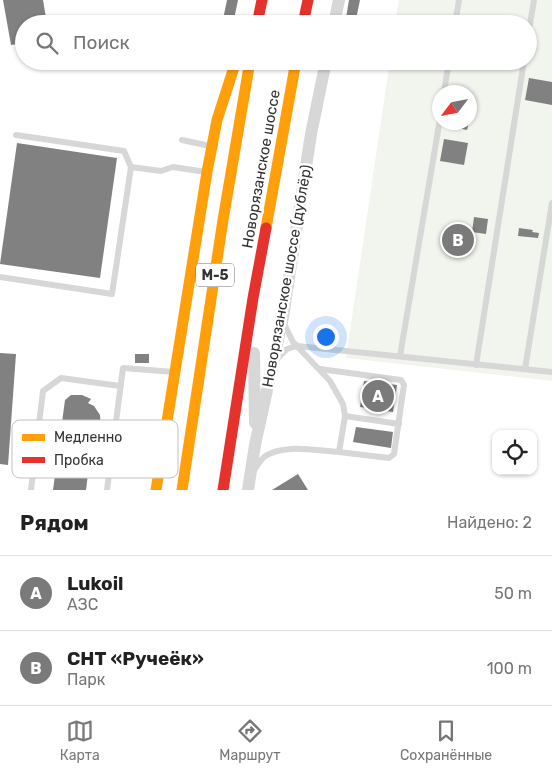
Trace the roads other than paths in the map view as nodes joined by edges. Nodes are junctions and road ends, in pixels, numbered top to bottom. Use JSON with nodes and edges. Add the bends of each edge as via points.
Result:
{"nodes":[{"id":1,"x":257,"y":0,"type":"edge"},
{"id":2,"x":262,"y":0,"type":"edge"},
{"id":3,"x":308,"y":0,"type":"edge"},
{"id":4,"x":339,"y":0,"type":"edge"},
{"id":5,"x":459,"y":0,"type":"edge"},
{"id":6,"x":534,"y":0,"type":"edge"},
{"id":7,"x":251,"y":15,"type":"edge"},
{"id":8,"x":259,"y":15,"type":"edge"},
{"id":9,"x":305,"y":15,"type":"edge"},
{"id":10,"x":336,"y":15,"type":"edge"},
{"id":11,"x":456,"y":15,"type":"edge"},
{"id":12,"x":532,"y":15,"type":"edge"},
{"id":13,"x":233,"y":70,"type":"edge"},
{"id":14,"x":248,"y":70,"type":"edge"},
{"id":15,"x":294,"y":70,"type":"edge"},
{"id":16,"x":324,"y":70,"type":"edge"},
{"id":17,"x":448,"y":70,"type":"edge"},
{"id":18,"x":523,"y":70,"type":"edge"},
{"id":19,"x":445,"y":85,"type":"edge"},
{"id":20,"x":438,"y":130,"type":"edge"},
{"id":21,"x":16,"y":135,"type":"dead end"},
{"id":22,"x":182,"y":140,"type":"dead end"},
{"id":23,"x":212,"y":146,"type":"junction"},
{"id":24,"x":131,"y":167,"type":"junction"},
{"id":25,"x":207,"y":172,"type":"junction"},
{"id":26,"x":552,"y":203,"type":"edge"},
{"id":27,"x":0,"y":278,"type":"edge"},
{"id":28,"x":253,"y":298,"type":"junction"},
{"id":29,"x":283,"y":317,"type":"junction"},
{"id":30,"x":297,"y":346,"type":"junction"},
{"id":31,"x":400,"y":356,"type":"junction"},
{"id":32,"x":476,"y":365,"type":"junction"},
{"id":33,"x":320,"y":369,"type":"junction"},
{"id":34,"x":525,"y":369,"type":"junction"},
{"id":35,"x":271,"y":370,"type":"junction"},
{"id":36,"x":175,"y":372,"type":"junction"},
{"id":37,"x":552,"y":372,"type":"edge"},
{"id":38,"x":120,"y":386,"type":"junction"},
{"id":39,"x":345,"y":416,"type":"junction"},
{"id":40,"x":39,"y":420,"type":"edge"},
{"id":41,"x":115,"y":420,"type":"edge"},
{"id":42,"x":167,"y":420,"type":"edge"},
{"id":43,"x":399,"y":424,"type":"junction"},
{"id":44,"x":255,"y":445,"type":"junction"},
{"id":45,"x":339,"y":452,"type":"junction"},
{"id":46,"x":250,"y":475,"type":"junction"},
{"id":47,"x":182,"y":490,"type":"edge"},
{"id":48,"x":223,"y":490,"type":"edge"},
{"id":49,"x":248,"y":490,"type":"edge"}],
"edges":[{"from":1,"to":7,"type":"street"},
{"from":2,"to":8,"type":"main road"},
{"from":3,"to":9,"type":"main road"},
{"from":4,"to":10,"type":"street"},
{"from":5,"to":11,"type":"lane"},
{"from":6,"to":12,"type":"lane"},
{"from":13,"to":23,"type":"main road"},
{"from":14,"to":47,"type":"main road","name":"Новорязанское шоссе","number":"М-5"},
{"from":15,"to":28,"type":"main road","name":"Новорязанское шоссе","number":"М-5"},
{"from":16,"to":29,"type":"street","name":"Новорязанское шоссе (дублёр)"},
{"from":17,"to":19,"type":"lane"},
{"from":18,"to":32,"type":"lane"},
{"from":20,"to":31,"type":"lane"},
{"from":21,"to":24,"type":"lane","via":[[124,151]]},
{"from":22,"to":23,"type":"lane"},
{"from":23,"to":25,"type":"main road"},
{"from":24,"to":25,"type":"lane","via":[[161,172],[173,167]]},
{"from":24,"to":27,"type":"lane","via":[[112,294]]},
{"from":25,"to":36,"type":"main road"},
{"from":26,"to":34,"type":"lane"},
{"from":28,"to":44,"type":"street"},
{"from":28,"to":48,"type":"main road","name":"Новорязанское шоссе","number":"М-5"},
{"from":29,"to":30,"type":"lane","via":[[286,330]]},
{"from":29,"to":35,"type":"street","name":"Новорязанское шоссе (дублёр)"},
{"from":30,"to":31,"type":"lane"},
{"from":30,"to":33,"type":"lane"},
{"from":30,"to":35,"type":"lane","via":[[284,351]]},
{"from":31,"to":32,"type":"lane"},
{"from":32,"to":34,"type":"lane"},
{"from":33,"to":39,"type":"lane","via":[[339,393]]},
{"from":33,"to":43,"type":"lane","via":[[401,380],[404,385]]},
{"from":34,"to":37,"type":"lane"},
{"from":35,"to":44,"type":"street","name":"Новорязанское шоссе (дублёр)"},
{"from":36,"to":38,"type":"lane","via":[[123,368]]},
{"from":36,"to":42,"type":"main road"},
{"from":38,"to":40,"type":"lane","via":[[61,378],[43,391]]},
{"from":38,"to":41,"type":"lane"},
{"from":39,"to":43,"type":"lane"},
{"from":39,"to":45,"type":"lane"},
{"from":43,"to":45,"type":"lane","via":[[392,457]]},
{"from":44,"to":46,"type":"street","name":"Новорязанское шоссе (дублёр)"},
{"from":45,"to":46,"type":"lane","via":[[288,449],[273,452],[262,459]]},
{"from":46,"to":49,"type":"street","name":"Новорязанское шоссе (дублёр)"}]}
